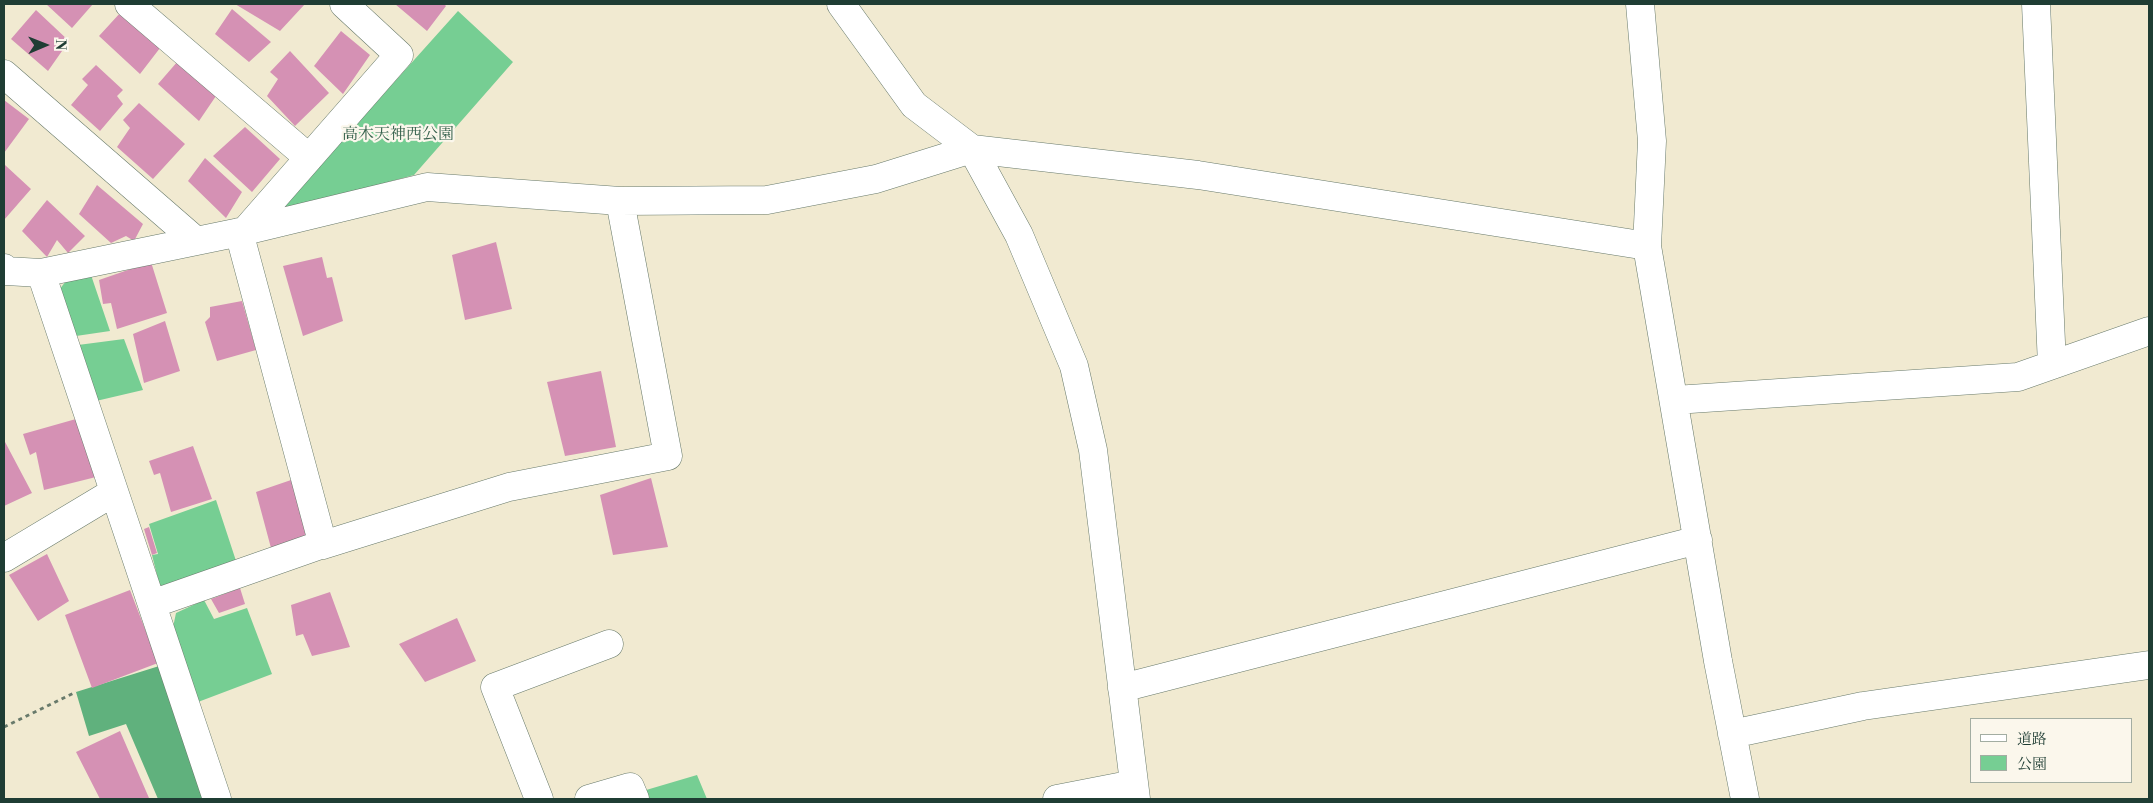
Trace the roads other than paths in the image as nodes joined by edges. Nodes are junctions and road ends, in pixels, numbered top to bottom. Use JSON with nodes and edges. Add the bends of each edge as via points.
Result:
{"nodes":[{"id":1,"x":130,"y":4,"type":"edge"},
{"id":2,"x":344,"y":4,"type":"edge"},
{"id":3,"x":841,"y":4,"type":"edge"},
{"id":4,"x":1640,"y":4,"type":"edge"},
{"id":5,"x":2036,"y":4,"type":"edge"},
{"id":6,"x":4,"y":74,"type":"edge"},
{"id":7,"x":972,"y":149,"type":"junction"},
{"id":8,"x":309,"y":158,"type":"junction"},
{"id":9,"x":620,"y":202,"type":"junction"},
{"id":10,"x":242,"y":231,"type":"junction"},
{"id":11,"x":195,"y":240,"type":"junction"},
{"id":12,"x":1648,"y":246,"type":"junction"},
{"id":13,"x":4,"y":268,"type":"edge"},
{"id":14,"x":41,"y":273,"type":"junction"},
{"id":15,"x":2149,"y":331,"type":"edge"},
{"id":16,"x":2052,"y":365,"type":"junction"},
{"id":17,"x":1675,"y":400,"type":"junction"},
{"id":18,"x":114,"y":492,"type":"junction"},
{"id":19,"x":1698,"y":540,"type":"junction"},
{"id":20,"x":323,"y":544,"type":"junction"},
{"id":21,"x":4,"y":558,"type":"edge"},
{"id":22,"x":152,"y":604,"type":"junction"},
{"id":23,"x":609,"y":644,"type":"dead end"},
{"id":24,"x":2149,"y":665,"type":"edge"},
{"id":25,"x":1122,"y":688,"type":"junction"},
{"id":26,"x":1732,"y":734,"type":"junction"},
{"id":27,"x":1135,"y":792,"type":"edge"},
{"id":28,"x":217,"y":799,"type":"edge"},
{"id":29,"x":539,"y":799,"type":"edge"},
{"id":30,"x":589,"y":799,"type":"edge"},
{"id":31,"x":635,"y":799,"type":"edge"},
{"id":32,"x":1057,"y":799,"type":"edge"},
{"id":33,"x":1745,"y":799,"type":"edge"}],
"edges":[{"from":1,"to":8,"type":"street"},
{"from":2,"to":8,"type":"street","via":[[399,55]]},
{"from":3,"to":7,"type":"street","via":[[914,105]]},
{"from":4,"to":12,"type":"street","via":[[1652,140]]},
{"from":5,"to":16,"type":"street"},
{"from":6,"to":11,"type":"street"},
{"from":7,"to":9,"type":"street","via":[[876,179],[767,200]]},
{"from":7,"to":12,"type":"street","via":[[1198,176]]},
{"from":7,"to":25,"type":"street","via":[[1019,234],[1074,366],[1093,450]]},
{"from":8,"to":10,"type":"street"},
{"from":9,"to":10,"type":"street","via":[[427,187]]},
{"from":9,"to":20,"type":"street","via":[[668,456],[509,487]]},
{"from":10,"to":11,"type":"street"},
{"from":10,"to":20,"type":"street"},
{"from":11,"to":14,"type":"street"},
{"from":12,"to":17,"type":"street"},
{"from":13,"to":14,"type":"street"},
{"from":14,"to":18,"type":"street"},
{"from":15,"to":16,"type":"street"},
{"from":16,"to":17,"type":"street","via":[[2018,377]]},
{"from":17,"to":19,"type":"street"},
{"from":18,"to":21,"type":"street"},
{"from":18,"to":22,"type":"street"},
{"from":19,"to":25,"type":"street"},
{"from":19,"to":26,"type":"street"},
{"from":20,"to":22,"type":"street"},
{"from":22,"to":28,"type":"street"},
{"from":23,"to":29,"type":"street","via":[[495,687]]},
{"from":24,"to":26,"type":"street","via":[[1863,706]]},
{"from":25,"to":27,"type":"street"},
{"from":26,"to":33,"type":"street"},
{"from":27,"to":32,"type":"street"},
{"from":30,"to":31,"type":"street","via":[[630,787]]}]}
